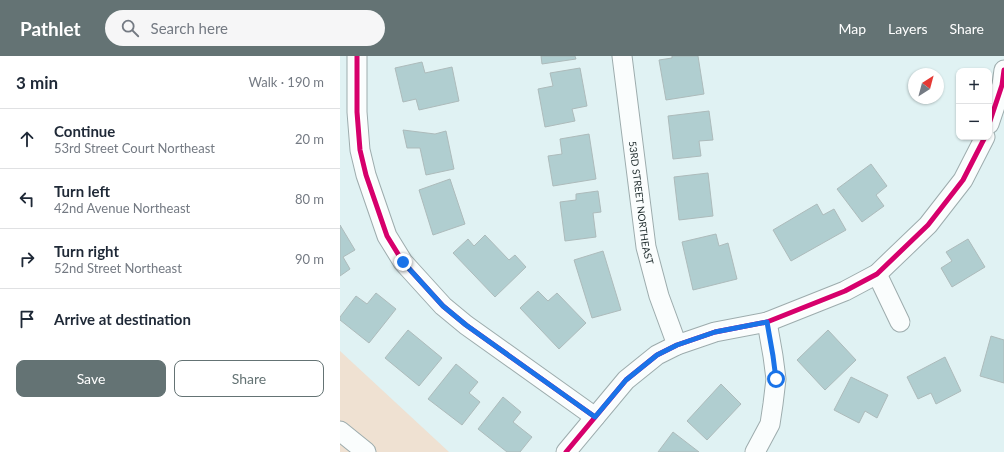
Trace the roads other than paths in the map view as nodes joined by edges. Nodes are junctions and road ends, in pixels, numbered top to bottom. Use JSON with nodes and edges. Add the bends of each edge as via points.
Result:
{"nodes":[{"id":1,"x":357,"y":56,"type":"edge"},
{"id":2,"x":622,"y":56,"type":"edge"},
{"id":3,"x":1004,"y":70,"type":"edge"},
{"id":4,"x":992,"y":115,"type":"edge"},
{"id":5,"x":983,"y":140,"type":"edge"},
{"id":6,"x":877,"y":274,"type":"junction"},
{"id":7,"x":767,"y":322,"type":"junction"},
{"id":8,"x":900,"y":322,"type":"dead end"},
{"id":9,"x":677,"y":345,"type":"junction"},
{"id":10,"x":595,"y":417,"type":"junction"},
{"id":11,"x":340,"y":431,"type":"edge"},
{"id":12,"x":366,"y":452,"type":"edge"},
{"id":13,"x":566,"y":452,"type":"edge"},
{"id":14,"x":755,"y":452,"type":"edge"}],
"edges":[{"from":1,"to":10,"type":"street","via":[[360,150],[387,236],[403,262],[460,320]]},
{"from":2,"to":9,"type":"street","name":"53RD STREET NORTHEAST","via":[[646,247],[659,296]]},
{"from":3,"to":4,"type":"street"},
{"from":5,"to":6,"type":"street","via":[[963,180],[928,225]]},
{"from":6,"to":7,"type":"street"},
{"from":6,"to":8,"type":"street"},
{"from":7,"to":9,"type":"street","via":[[715,332]]},
{"from":7,"to":14,"type":"street","via":[[776,379],[770,424]]},
{"from":9,"to":10,"type":"street","via":[[657,355],[626,380]]},
{"from":10,"to":13,"type":"street"},
{"from":11,"to":12,"type":"street"}]}
